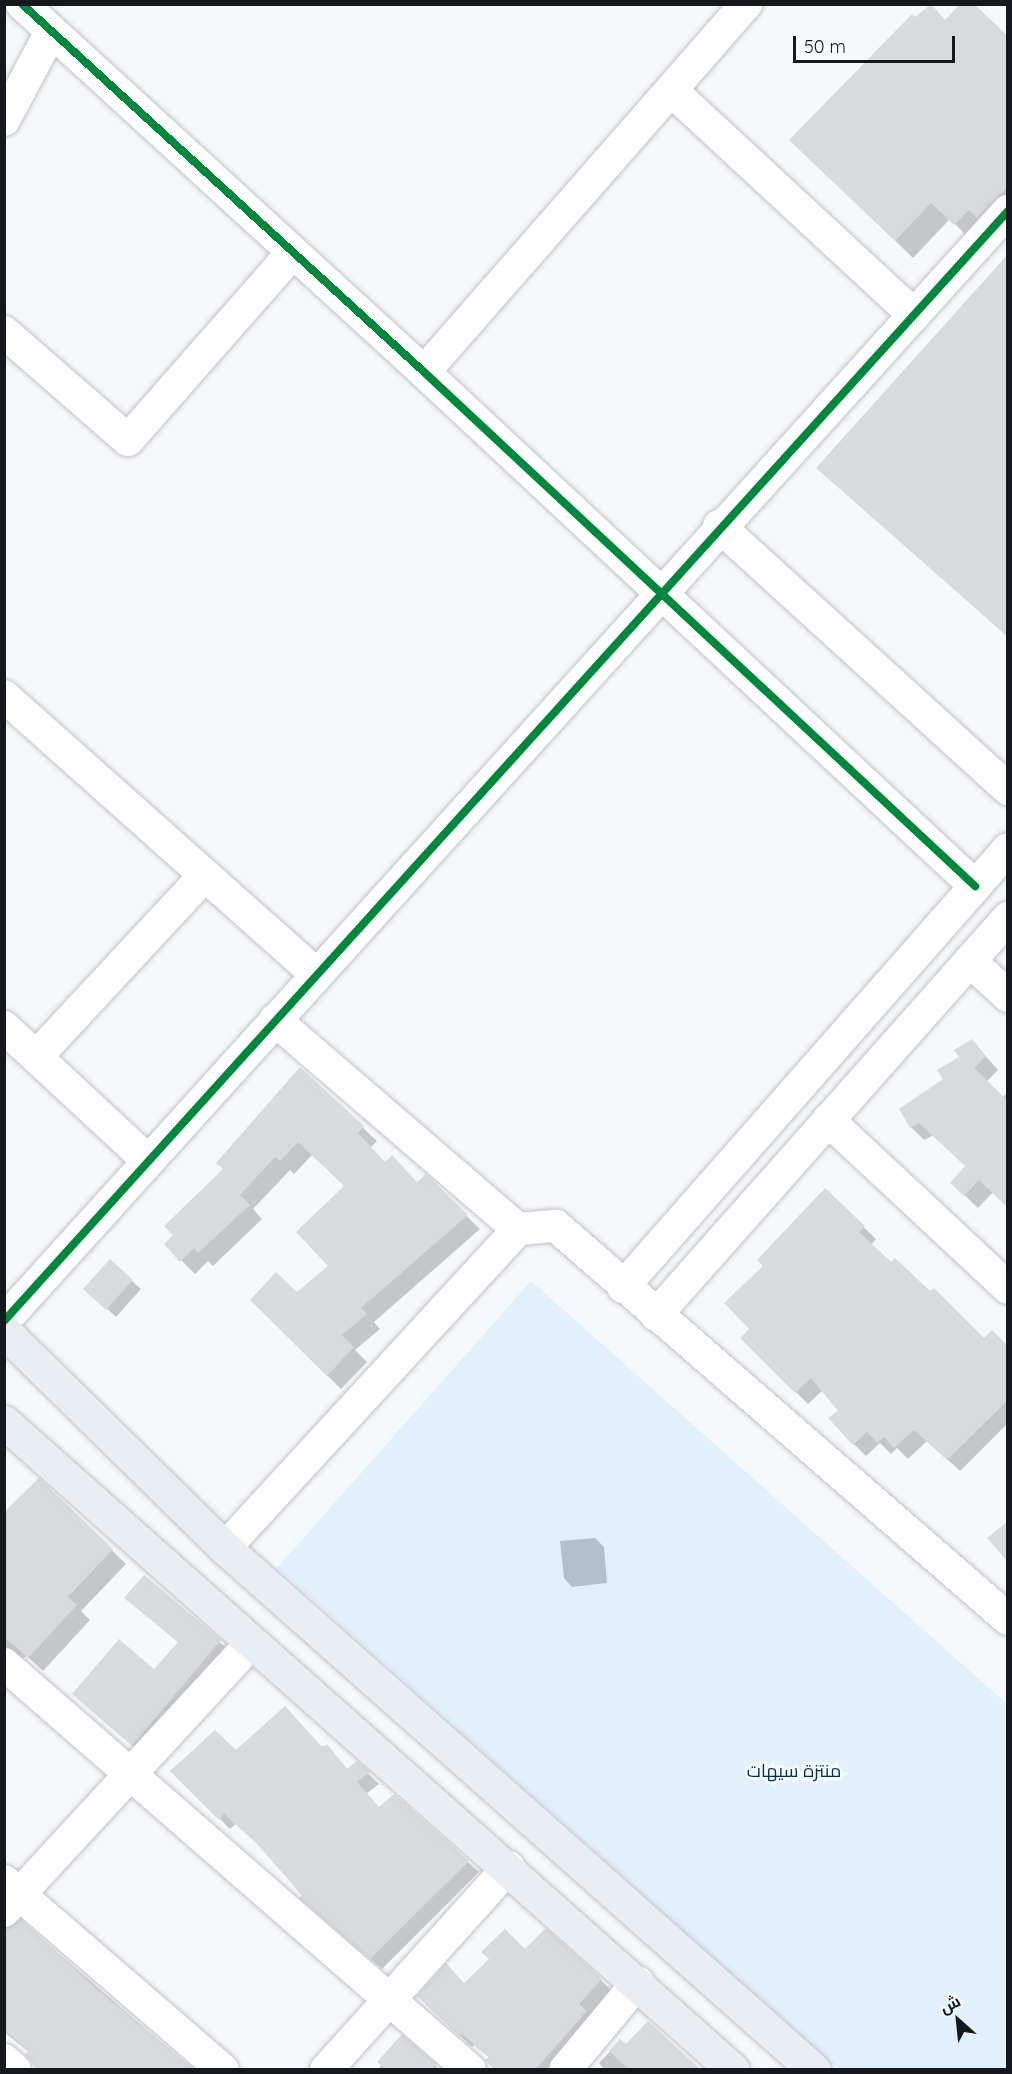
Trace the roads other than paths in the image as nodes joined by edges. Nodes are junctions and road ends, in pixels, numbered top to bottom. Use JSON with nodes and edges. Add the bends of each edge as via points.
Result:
{"nodes":[{"id":1,"x":22,"y":4,"type":"edge"},
{"id":2,"x":746,"y":4,"type":"edge"},
{"id":3,"x":51,"y":32,"type":"junction"},
{"id":4,"x":671,"y":90,"type":"junction"},
{"id":5,"x":4,"y":120,"type":"edge"},
{"id":6,"x":1008,"y":211,"type":"edge"},
{"id":7,"x":293,"y":252,"type":"junction"},
{"id":8,"x":912,"y":313,"type":"junction"},
{"id":9,"x":4,"y":333,"type":"edge"},
{"id":10,"x":424,"y":372,"type":"junction"},
{"id":11,"x":719,"y":526,"type":"junction"},
{"id":12,"x":658,"y":593,"type":"junction"},
{"id":13,"x":4,"y":696,"type":"edge"},
{"id":14,"x":1008,"y":789,"type":"edge"},
{"id":15,"x":1008,"y":849,"type":"edge"},
{"id":16,"x":205,"y":875,"type":"junction"},
{"id":17,"x":975,"y":886,"type":"junction"},
{"id":18,"x":1008,"y":918,"type":"edge"},
{"id":19,"x":970,"y":961,"type":"junction"},
{"id":20,"x":316,"y":974,"type":"junction"},
{"id":21,"x":1008,"y":996,"type":"edge"},
{"id":22,"x":275,"y":1020,"type":"junction"},
{"id":23,"x":4,"y":1027,"type":"edge"},
{"id":24,"x":36,"y":1057,"type":"junction"},
{"id":25,"x":828,"y":1120,"type":"junction"},
{"id":26,"x":148,"y":1161,"type":"junction"},
{"id":27,"x":518,"y":1229,"type":"junction"},
{"id":28,"x":622,"y":1287,"type":"junction"},
{"id":29,"x":1008,"y":1288,"type":"edge"},
{"id":30,"x":656,"y":1316,"type":"junction"},
{"id":31,"x":4,"y":1321,"type":"edge"},
{"id":32,"x":4,"y":1331,"type":"edge"},
{"id":33,"x":4,"y":1422,"type":"edge"},
{"id":34,"x":225,"y":1548,"type":"junction"},
{"id":35,"x":1008,"y":1619,"type":"edge"},
{"id":36,"x":250,"y":1644,"type":"junction"},
{"id":37,"x":4,"y":1664,"type":"edge"},
{"id":38,"x":129,"y":1773,"type":"junction"},
{"id":39,"x":510,"y":1867,"type":"junction"},
{"id":40,"x":9,"y":1896,"type":"edge"},
{"id":41,"x":638,"y":1983,"type":"junction"},
{"id":42,"x":389,"y":1998,"type":"junction"},
{"id":43,"x":4,"y":2060,"type":"edge"},
{"id":44,"x":15,"y":2070,"type":"edge"},
{"id":45,"x":223,"y":2070,"type":"edge"},
{"id":46,"x":326,"y":2070,"type":"edge"},
{"id":47,"x":470,"y":2070,"type":"edge"},
{"id":48,"x":565,"y":2070,"type":"edge"},
{"id":49,"x":733,"y":2070,"type":"edge"},
{"id":50,"x":814,"y":2070,"type":"edge"}],
"edges":[{"from":1,"to":3,"type":"street"},
{"from":2,"to":4,"type":"street"},
{"from":3,"to":5,"type":"street"},
{"from":3,"to":7,"type":"street"},
{"from":4,"to":8,"type":"street"},
{"from":4,"to":10,"type":"street"},
{"from":6,"to":8,"type":"street"},
{"from":7,"to":9,"type":"street","via":[[128,440]]},
{"from":7,"to":10,"type":"street"},
{"from":8,"to":11,"type":"street"},
{"from":10,"to":12,"type":"street"},
{"from":11,"to":12,"type":"street"},
{"from":11,"to":14,"type":"street"},
{"from":12,"to":17,"type":"street"},
{"from":12,"to":20,"type":"street"},
{"from":13,"to":16,"type":"street"},
{"from":15,"to":17,"type":"street"},
{"from":16,"to":20,"type":"street"},
{"from":16,"to":24,"type":"street"},
{"from":17,"to":28,"type":"street"},
{"from":18,"to":19,"type":"street"},
{"from":19,"to":21,"type":"street"},
{"from":19,"to":25,"type":"street"},
{"from":20,"to":22,"type":"street"},
{"from":22,"to":26,"type":"street"},
{"from":22,"to":27,"type":"street"},
{"from":23,"to":24,"type":"street"},
{"from":24,"to":26,"type":"street"},
{"from":25,"to":29,"type":"street"},
{"from":25,"to":30,"type":"street"},
{"from":26,"to":31,"type":"street"},
{"from":27,"to":28,"type":"street","via":[[556,1226]]},
{"from":27,"to":34,"type":"street"},
{"from":28,"to":30,"type":"street"},
{"from":30,"to":35,"type":"street"},
{"from":32,"to":34,"type":"main road"},
{"from":33,"to":36,"type":"main road","via":[[186,1581]]},
{"from":34,"to":50,"type":"main road"},
{"from":36,"to":38,"type":"street"},
{"from":36,"to":39,"type":"main road"},
{"from":37,"to":38,"type":"street"},
{"from":38,"to":40,"type":"street"},
{"from":38,"to":42,"type":"street"},
{"from":39,"to":41,"type":"main road"},
{"from":39,"to":42,"type":"street"},
{"from":40,"to":45,"type":"street"},
{"from":41,"to":48,"type":"street"},
{"from":41,"to":49,"type":"main road"},
{"from":42,"to":46,"type":"street"},
{"from":42,"to":47,"type":"street"},
{"from":43,"to":44,"type":"street"}]}
